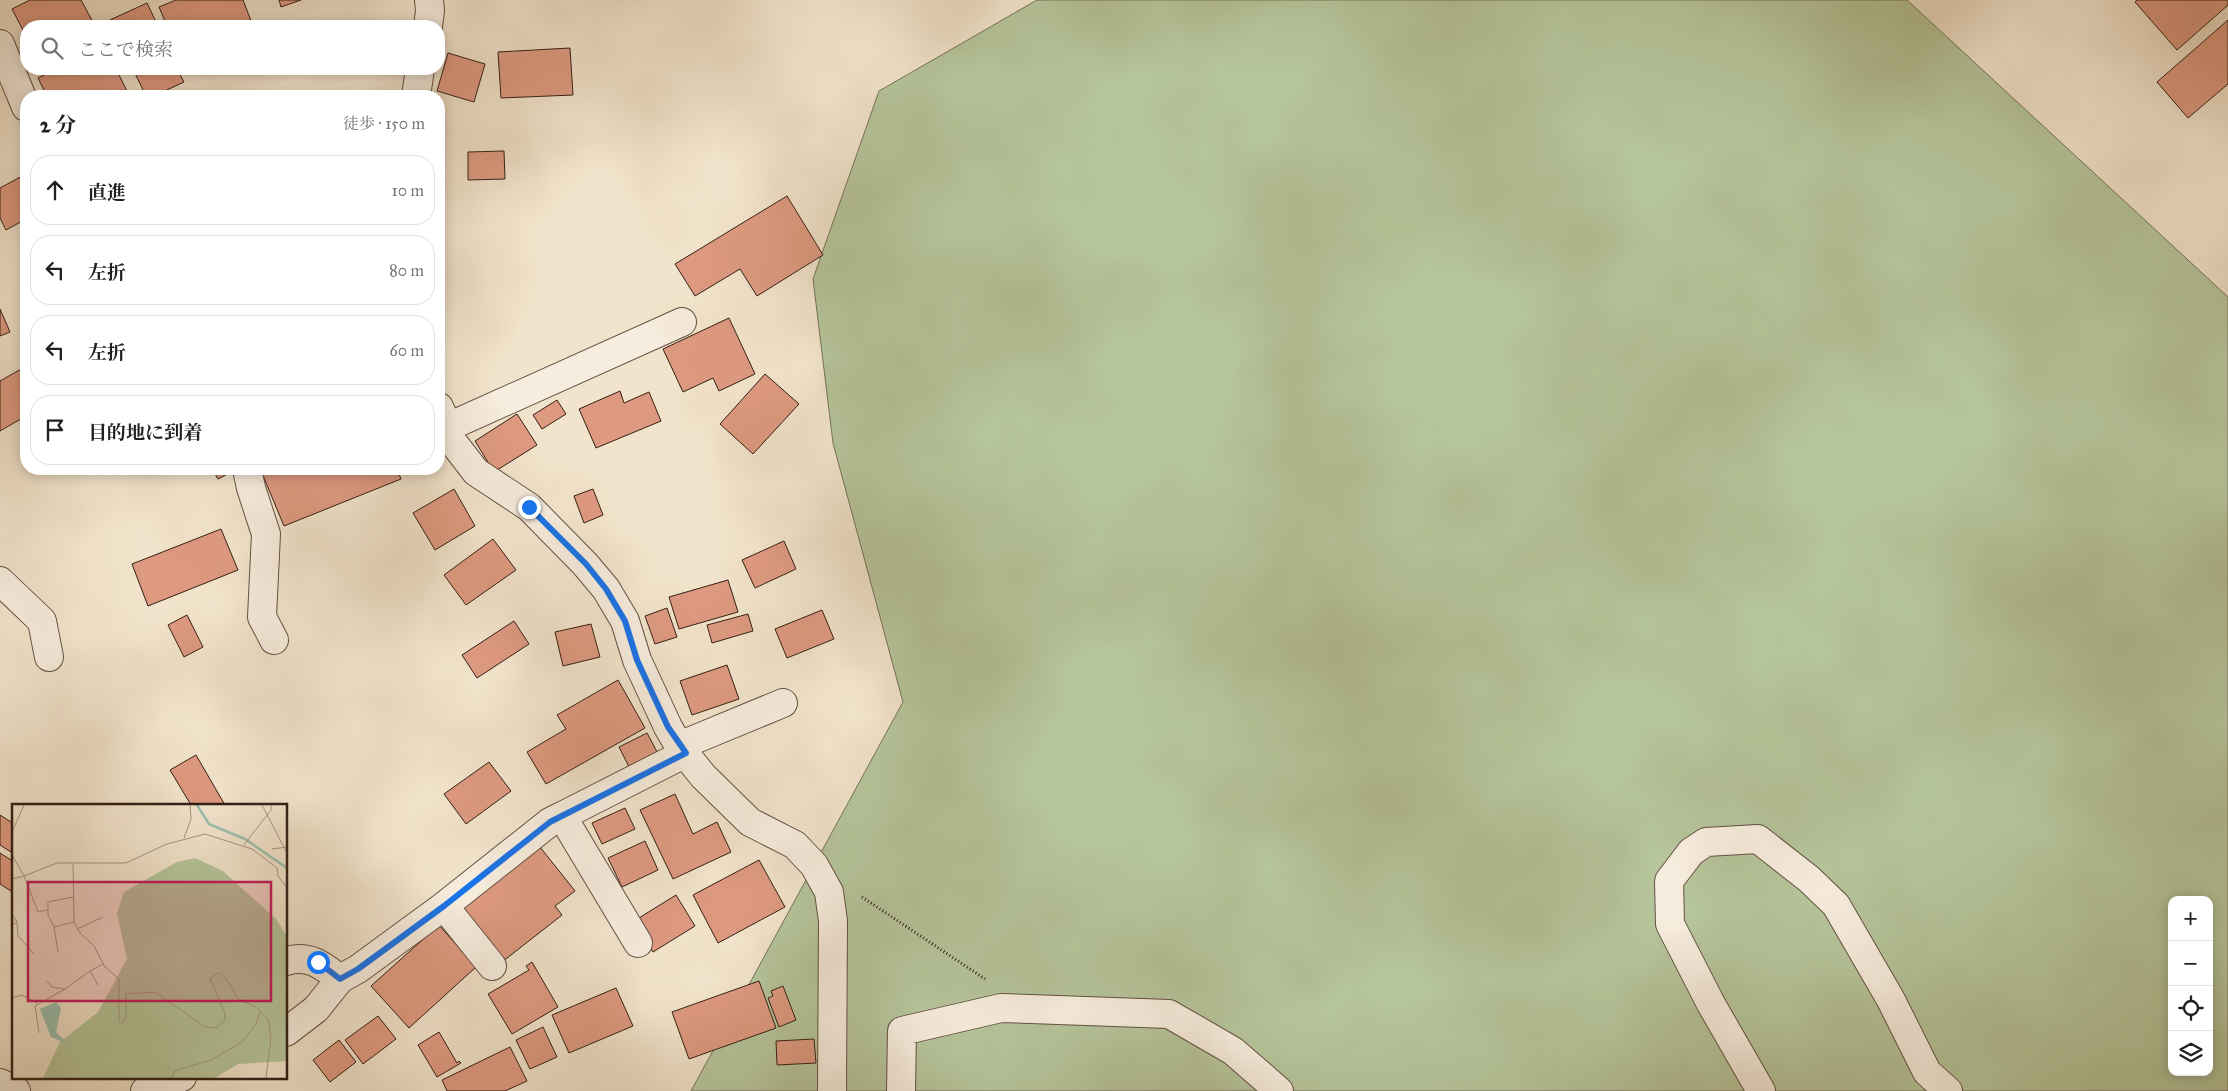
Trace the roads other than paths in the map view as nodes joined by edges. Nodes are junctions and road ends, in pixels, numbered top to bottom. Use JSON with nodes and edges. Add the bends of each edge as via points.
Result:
{"nodes":[{"id":1,"x":429,"y":0,"type":"edge"},
{"id":2,"x":429,"y":20,"type":"edge"},
{"id":3,"x":0,"y":44,"type":"edge"},
{"id":4,"x":419,"y":75,"type":"edge"},
{"id":5,"x":417,"y":90,"type":"edge"},
{"id":6,"x":20,"y":92,"type":"edge"},
{"id":7,"x":682,"y":322,"type":"dead end"},
{"id":8,"x":445,"y":417,"type":"edge"},
{"id":9,"x":445,"y":420,"type":"edge"},
{"id":10,"x":248,"y":475,"type":"edge"},
{"id":11,"x":0,"y":581,"type":"edge"},
{"id":12,"x":274,"y":640,"type":"dead end"},
{"id":13,"x":49,"y":657,"type":"dead end"},
{"id":14,"x":783,"y":703,"type":"dead end"},
{"id":15,"x":682,"y":749,"type":"junction"},
{"id":16,"x":562,"y":816,"type":"junction"},
{"id":17,"x":444,"y":906,"type":"junction"},
{"id":18,"x":638,"y":943,"type":"dead end"},
{"id":19,"x":288,"y":960,"type":"edge"},
{"id":20,"x":492,"y":966,"type":"dead end"},
{"id":21,"x":340,"y":979,"type":"junction"},
{"id":22,"x":288,"y":1030,"type":"edge"},
{"id":23,"x":179,"y":1078,"type":"edge"},
{"id":24,"x":0,"y":1083,"type":"edge"},
{"id":25,"x":16,"y":1091,"type":"edge"},
{"id":26,"x":145,"y":1091,"type":"edge"},
{"id":27,"x":832,"y":1091,"type":"edge"},
{"id":28,"x":900,"y":1091,"type":"edge"},
{"id":29,"x":1279,"y":1091,"type":"edge"},
{"id":30,"x":1761,"y":1091,"type":"edge"},
{"id":31,"x":1948,"y":1091,"type":"edge"}],
"edges":[{"from":1,"to":2,"type":"street"},
{"from":3,"to":6,"type":"street"},
{"from":4,"to":5,"type":"street"},
{"from":7,"to":8,"type":"street"},
{"from":9,"to":15,"type":"street","via":[[452,441],[476,472],[529,507],[586,564],[606,589],[625,621],[637,660],[668,727]]},
{"from":10,"to":12,"type":"street","via":[[266,534],[262,618]]},
{"from":11,"to":13,"type":"street","via":[[42,621]]},
{"from":14,"to":15,"type":"street"},
{"from":15,"to":16,"type":"street"},
{"from":15,"to":27,"type":"street","via":[[703,776],[750,822],[795,846],[814,865],[829,892],[834,921]]},
{"from":16,"to":17,"type":"street","via":[[550,822]]},
{"from":16,"to":18,"type":"street"},
{"from":17,"to":20,"type":"street"},
{"from":17,"to":21,"type":"street"},
{"from":19,"to":21,"type":"street","via":[[296,958],[318,962]]},
{"from":21,"to":22,"type":"street","via":[[316,1009]]},
{"from":23,"to":26,"type":"street"},
{"from":24,"to":25,"type":"street"},
{"from":28,"to":29,"type":"street","via":[[902,1031],[1001,1008],[1169,1014],[1233,1051]]},
{"from":30,"to":31,"type":"street","via":[[1670,924],[1669,881],[1691,852],[1706,842],[1758,839],[1836,905],[1892,1000],[1926,1072]]}]}
